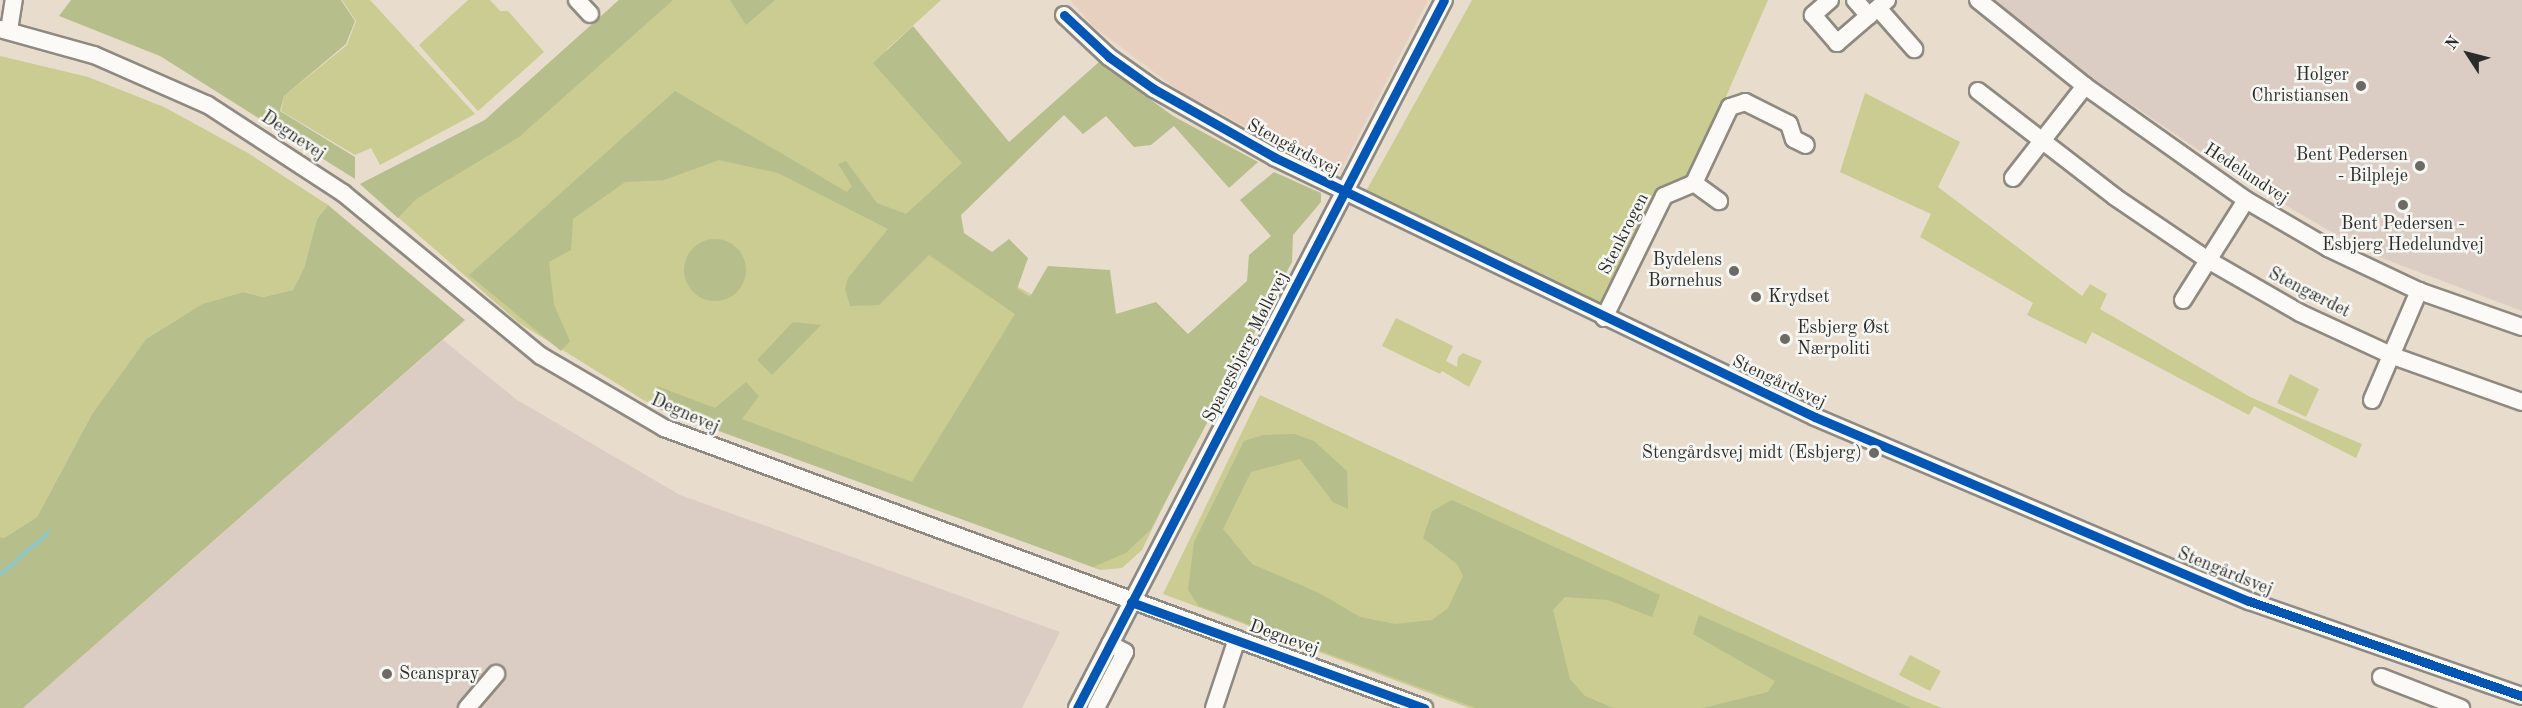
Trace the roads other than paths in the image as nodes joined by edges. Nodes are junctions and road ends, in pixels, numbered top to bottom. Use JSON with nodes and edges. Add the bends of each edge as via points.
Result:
{"nodes":[{"id":1,"x":14,"y":0,"type":"edge"},
{"id":2,"x":577,"y":0,"type":"edge"},
{"id":3,"x":1444,"y":0,"type":"edge"},
{"id":4,"x":1830,"y":0,"type":"edge"},
{"id":5,"x":1856,"y":0,"type":"edge"},
{"id":6,"x":1978,"y":0,"type":"edge"},
{"id":7,"x":1878,"y":8,"type":"edge"},
{"id":8,"x":590,"y":14,"type":"dead end"},
{"id":9,"x":1064,"y":15,"type":"dead end"},
{"id":10,"x":5,"y":30,"type":"edge"},
{"id":11,"x":1914,"y":49,"type":"dead end"},
{"id":12,"x":2085,"y":86,"type":"junction"},
{"id":13,"x":1978,"y":91,"type":"dead end"},
{"id":14,"x":2042,"y":141,"type":"junction"},
{"id":15,"x":1806,"y":145,"type":"dead end"},
{"id":16,"x":2013,"y":178,"type":"dead end"},
{"id":17,"x":1694,"y":183,"type":"junction"},
{"id":18,"x":1345,"y":194,"type":"junction"},
{"id":19,"x":2246,"y":200,"type":"junction"},
{"id":20,"x":1719,"y":201,"type":"dead end"},
{"id":21,"x":2208,"y":260,"type":"junction"},
{"id":22,"x":2419,"y":291,"type":"junction"},
{"id":23,"x":2182,"y":300,"type":"dead end"},
{"id":24,"x":1604,"y":318,"type":"junction"},
{"id":25,"x":2522,"y":327,"type":"edge"},
{"id":26,"x":2393,"y":356,"type":"junction"},
{"id":27,"x":2372,"y":400,"type":"dead end"},
{"id":28,"x":2522,"y":402,"type":"edge"},
{"id":29,"x":1131,"y":602,"type":"junction"},
{"id":30,"x":1238,"y":639,"type":"junction"},
{"id":31,"x":1110,"y":644,"type":"junction"},
{"id":32,"x":496,"y":674,"type":"dead end"},
{"id":33,"x":2381,"y":677,"type":"dead end"},
{"id":34,"x":2522,"y":696,"type":"edge"},
{"id":35,"x":467,"y":708,"type":"edge"},
{"id":36,"x":1077,"y":708,"type":"edge"},
{"id":37,"x":1096,"y":708,"type":"edge"},
{"id":38,"x":1214,"y":708,"type":"edge"},
{"id":39,"x":1424,"y":708,"type":"edge"},
{"id":40,"x":2461,"y":708,"type":"edge"}],
"edges":[{"from":1,"to":10,"type":"street"},
{"from":2,"to":8,"type":"street"},
{"from":3,"to":18,"type":"street","name":"Spangsbjerg Møllevej"},
{"from":4,"to":7,"type":"street","via":[[1813,15],[1838,43]]},
{"from":5,"to":7,"type":"street"},
{"from":6,"to":12,"type":"street","name":"Hedelundvej"},
{"from":7,"to":11,"type":"street"},
{"from":9,"to":18,"type":"street","name":"Stengårdsvej","via":[[1109,57],[1154,89]]},
{"from":10,"to":29,"type":"street","name":"Degnevej","via":[[94,55],[208,105],[343,193],[541,356],[664,428]]},
{"from":12,"to":14,"type":"street"},
{"from":12,"to":19,"type":"street","name":"Hedelundvej"},
{"from":13,"to":14,"type":"street","name":"Stengærdet"},
{"from":14,"to":16,"type":"street"},
{"from":14,"to":21,"type":"street","name":"Stengærdet"},
{"from":15,"to":17,"type":"street","via":[[1794,139],[1789,124],[1772,115],[1745,102],[1730,107]]},
{"from":17,"to":20,"type":"street"},
{"from":17,"to":24,"type":"street","name":"Stenkrogen","via":[[1664,196]]},
{"from":18,"to":24,"type":"street","name":"Stengårdsvej"},
{"from":18,"to":29,"type":"street","name":"Spangsbjerg Møllevej"},
{"from":19,"to":21,"type":"street"},
{"from":19,"to":22,"type":"street","name":"Hedelundvej","via":[[2328,248]]},
{"from":21,"to":23,"type":"street"},
{"from":21,"to":26,"type":"street","name":"Stengærdet","via":[[2300,313]]},
{"from":22,"to":25,"type":"street","name":"Hedelundvej"},
{"from":22,"to":26,"type":"street"},
{"from":24,"to":34,"type":"street","name":"Stengårdsvej","via":[[1880,447],[2122,548],[2316,626]]},
{"from":26,"to":27,"type":"street"},
{"from":26,"to":28,"type":"street","name":"Stengærdet"},
{"from":29,"to":30,"type":"street","name":"Degnevej"},
{"from":29,"to":31,"type":"street","name":"Spangsbjerg Møllevej"},
{"from":30,"to":38,"type":"street"},
{"from":30,"to":39,"type":"street","name":"Degnevej"},
{"from":31,"to":36,"type":"street","name":"Spangsbjerg Møllevej"},
{"from":31,"to":37,"type":"street","via":[[1125,652]]},
{"from":32,"to":35,"type":"street"},
{"from":33,"to":40,"type":"street"}]}
